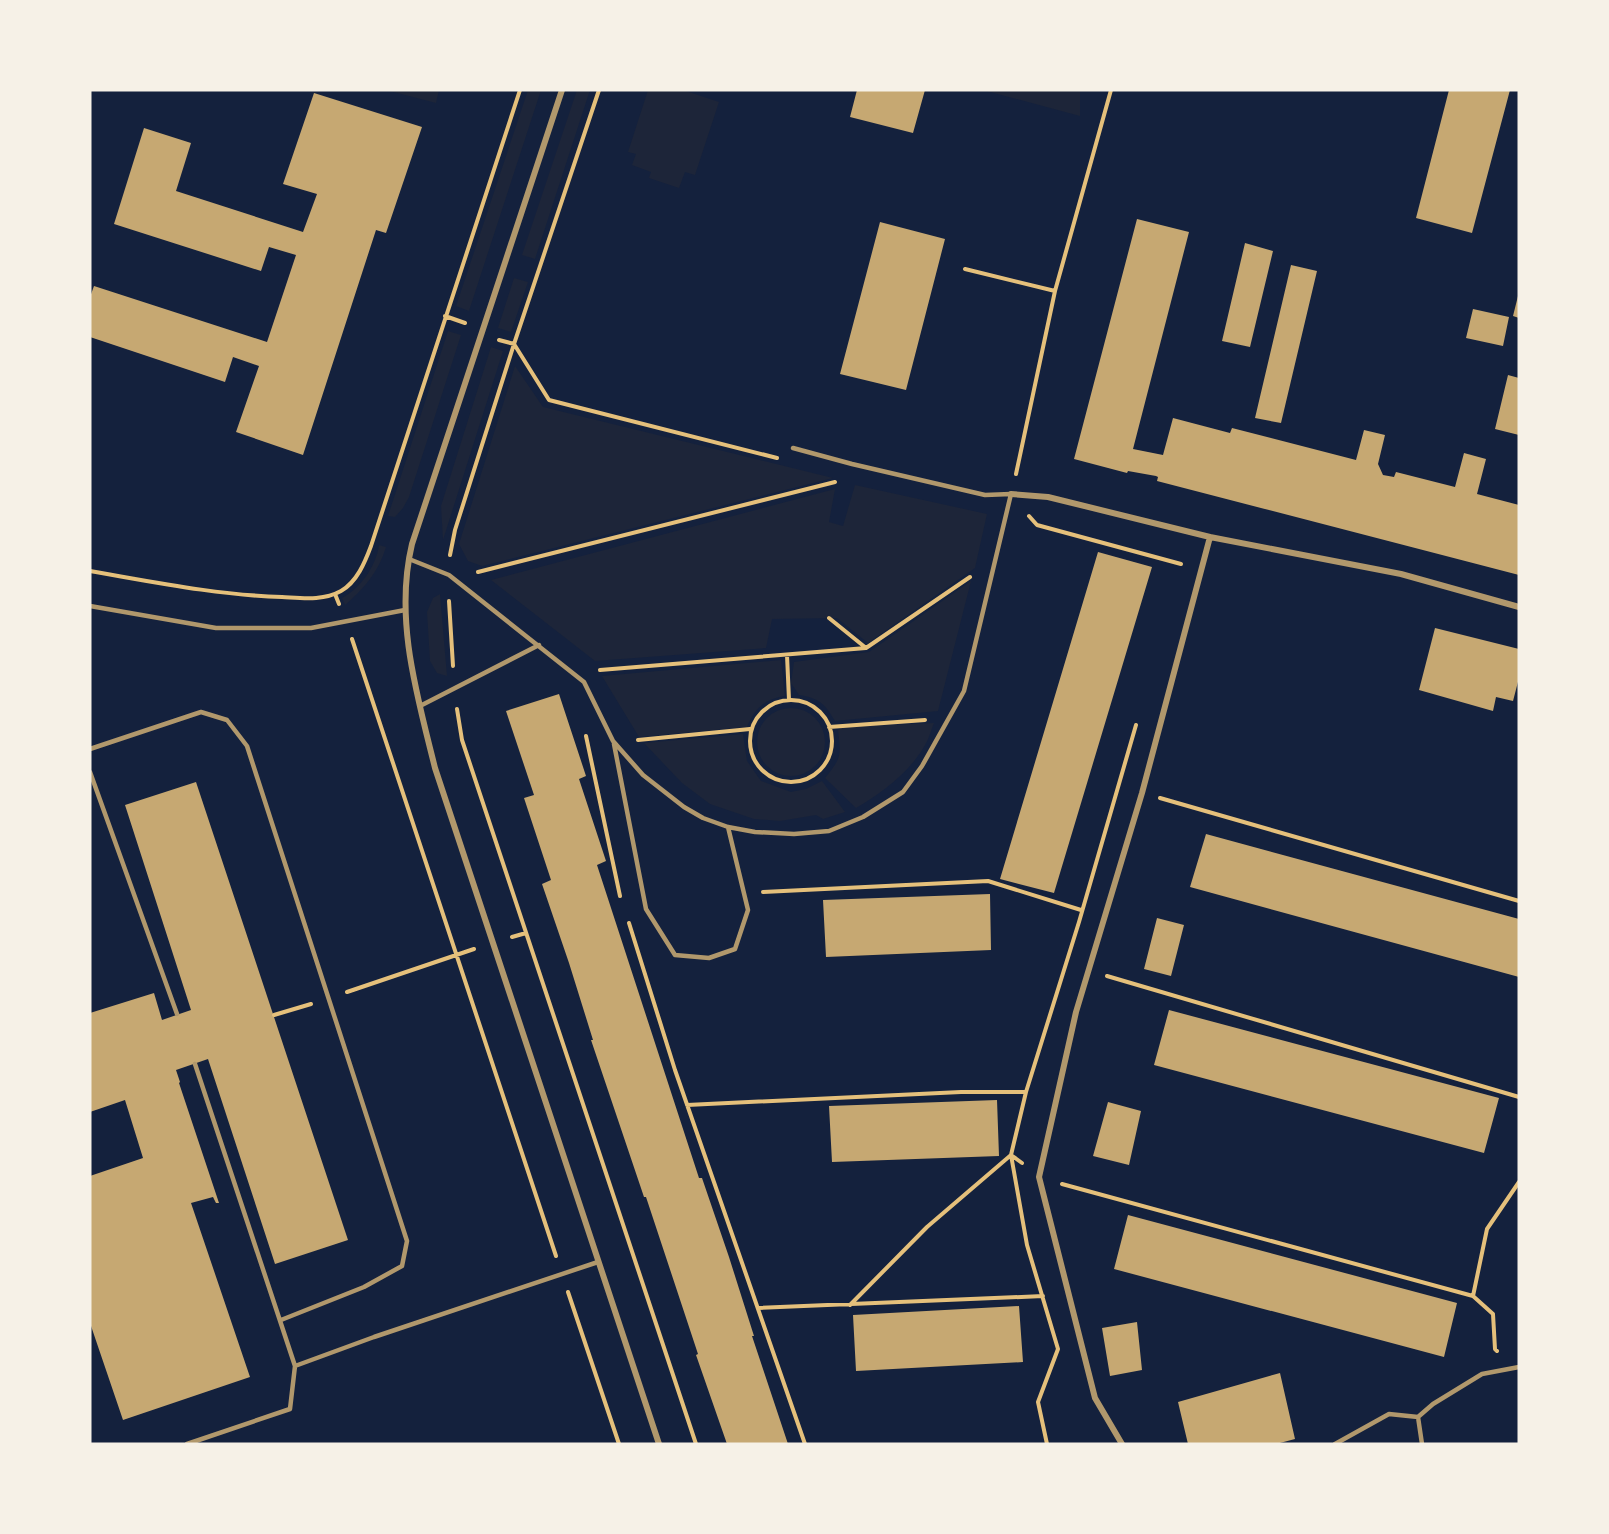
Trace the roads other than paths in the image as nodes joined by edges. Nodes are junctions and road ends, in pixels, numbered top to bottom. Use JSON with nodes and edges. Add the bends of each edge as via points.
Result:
{"nodes":[{"id":1,"x":562,"y":90,"type":"edge"},
{"id":2,"x":793,"y":448,"type":"dead end"},
{"id":3,"x":1011,"y":494,"type":"junction"},
{"id":4,"x":1210,"y":537,"type":"junction"},
{"id":5,"x":409,"y":559,"type":"junction"},
{"id":6,"x":90,"y":606,"type":"edge"},
{"id":7,"x":1519,"y":607,"type":"edge"},
{"id":8,"x":405,"y":610,"type":"junction"},
{"id":9,"x":539,"y":645,"type":"junction"},
{"id":10,"x":420,"y":706,"type":"junction"},
{"id":11,"x":613,"y":741,"type":"junction"},
{"id":12,"x":90,"y":749,"type":"edge"},
{"id":13,"x":90,"y":772,"type":"edge"},
{"id":14,"x":728,"y":827,"type":"junction"},
{"id":15,"x":177,"y":1014,"type":"dead end"},
{"id":16,"x":195,"y":1064,"type":"dead end"},
{"id":17,"x":598,"y":1262,"type":"junction"},
{"id":18,"x":281,"y":1320,"type":"junction"},
{"id":19,"x":295,"y":1366,"type":"junction"},
{"id":20,"x":1519,"y":1367,"type":"edge"},
{"id":21,"x":1418,"y":1417,"type":"junction"},
{"id":22,"x":187,"y":1444,"type":"edge"},
{"id":23,"x":659,"y":1444,"type":"edge"},
{"id":24,"x":1122,"y":1444,"type":"edge"},
{"id":25,"x":1335,"y":1444,"type":"edge"},
{"id":26,"x":1422,"y":1444,"type":"edge"}],
"edges":[{"from":1,"to":5,"type":"street"},
{"from":2,"to":3,"type":"lane","via":[[985,495]]},
{"from":3,"to":4,"type":"street","via":[[1048,497]]},
{"from":3,"to":14,"type":"lane","via":[[964,691],[903,792],[863,817],[829,831],[794,834]]},
{"from":4,"to":7,"type":"street","via":[[1401,574]]},
{"from":4,"to":24,"type":"street","via":[[1142,793],[1076,1012],[1039,1177],[1095,1398]]},
{"from":5,"to":8,"type":"street"},
{"from":5,"to":9,"type":"lane","via":[[449,575]]},
{"from":6,"to":8,"type":"lane","via":[[216,628],[311,628]]},
{"from":8,"to":10,"type":"street"},
{"from":9,"to":10,"type":"lane"},
{"from":9,"to":11,"type":"lane","via":[[584,682]]},
{"from":10,"to":17,"type":"street","via":[[435,768]]},
{"from":11,"to":14,"type":"lane","via":[[643,775],[684,807]]},
{"from":11,"to":14,"type":"lane","via":[[646,909],[675,955],[709,958],[735,949],[748,910]]},
{"from":12,"to":18,"type":"lane","via":[[201,712],[227,720],[247,746],[407,1241],[402,1266],[364,1287]]},
{"from":13,"to":15,"type":"lane"},
{"from":16,"to":18,"type":"lane"},
{"from":17,"to":19,"type":"lane"},
{"from":17,"to":23,"type":"street"},
{"from":18,"to":19,"type":"lane"},
{"from":19,"to":22,"type":"lane","via":[[290,1409]]},
{"from":20,"to":21,"type":"lane","via":[[1482,1374]]},
{"from":21,"to":25,"type":"lane","via":[[1389,1414]]},
{"from":21,"to":26,"type":"lane"}]}
